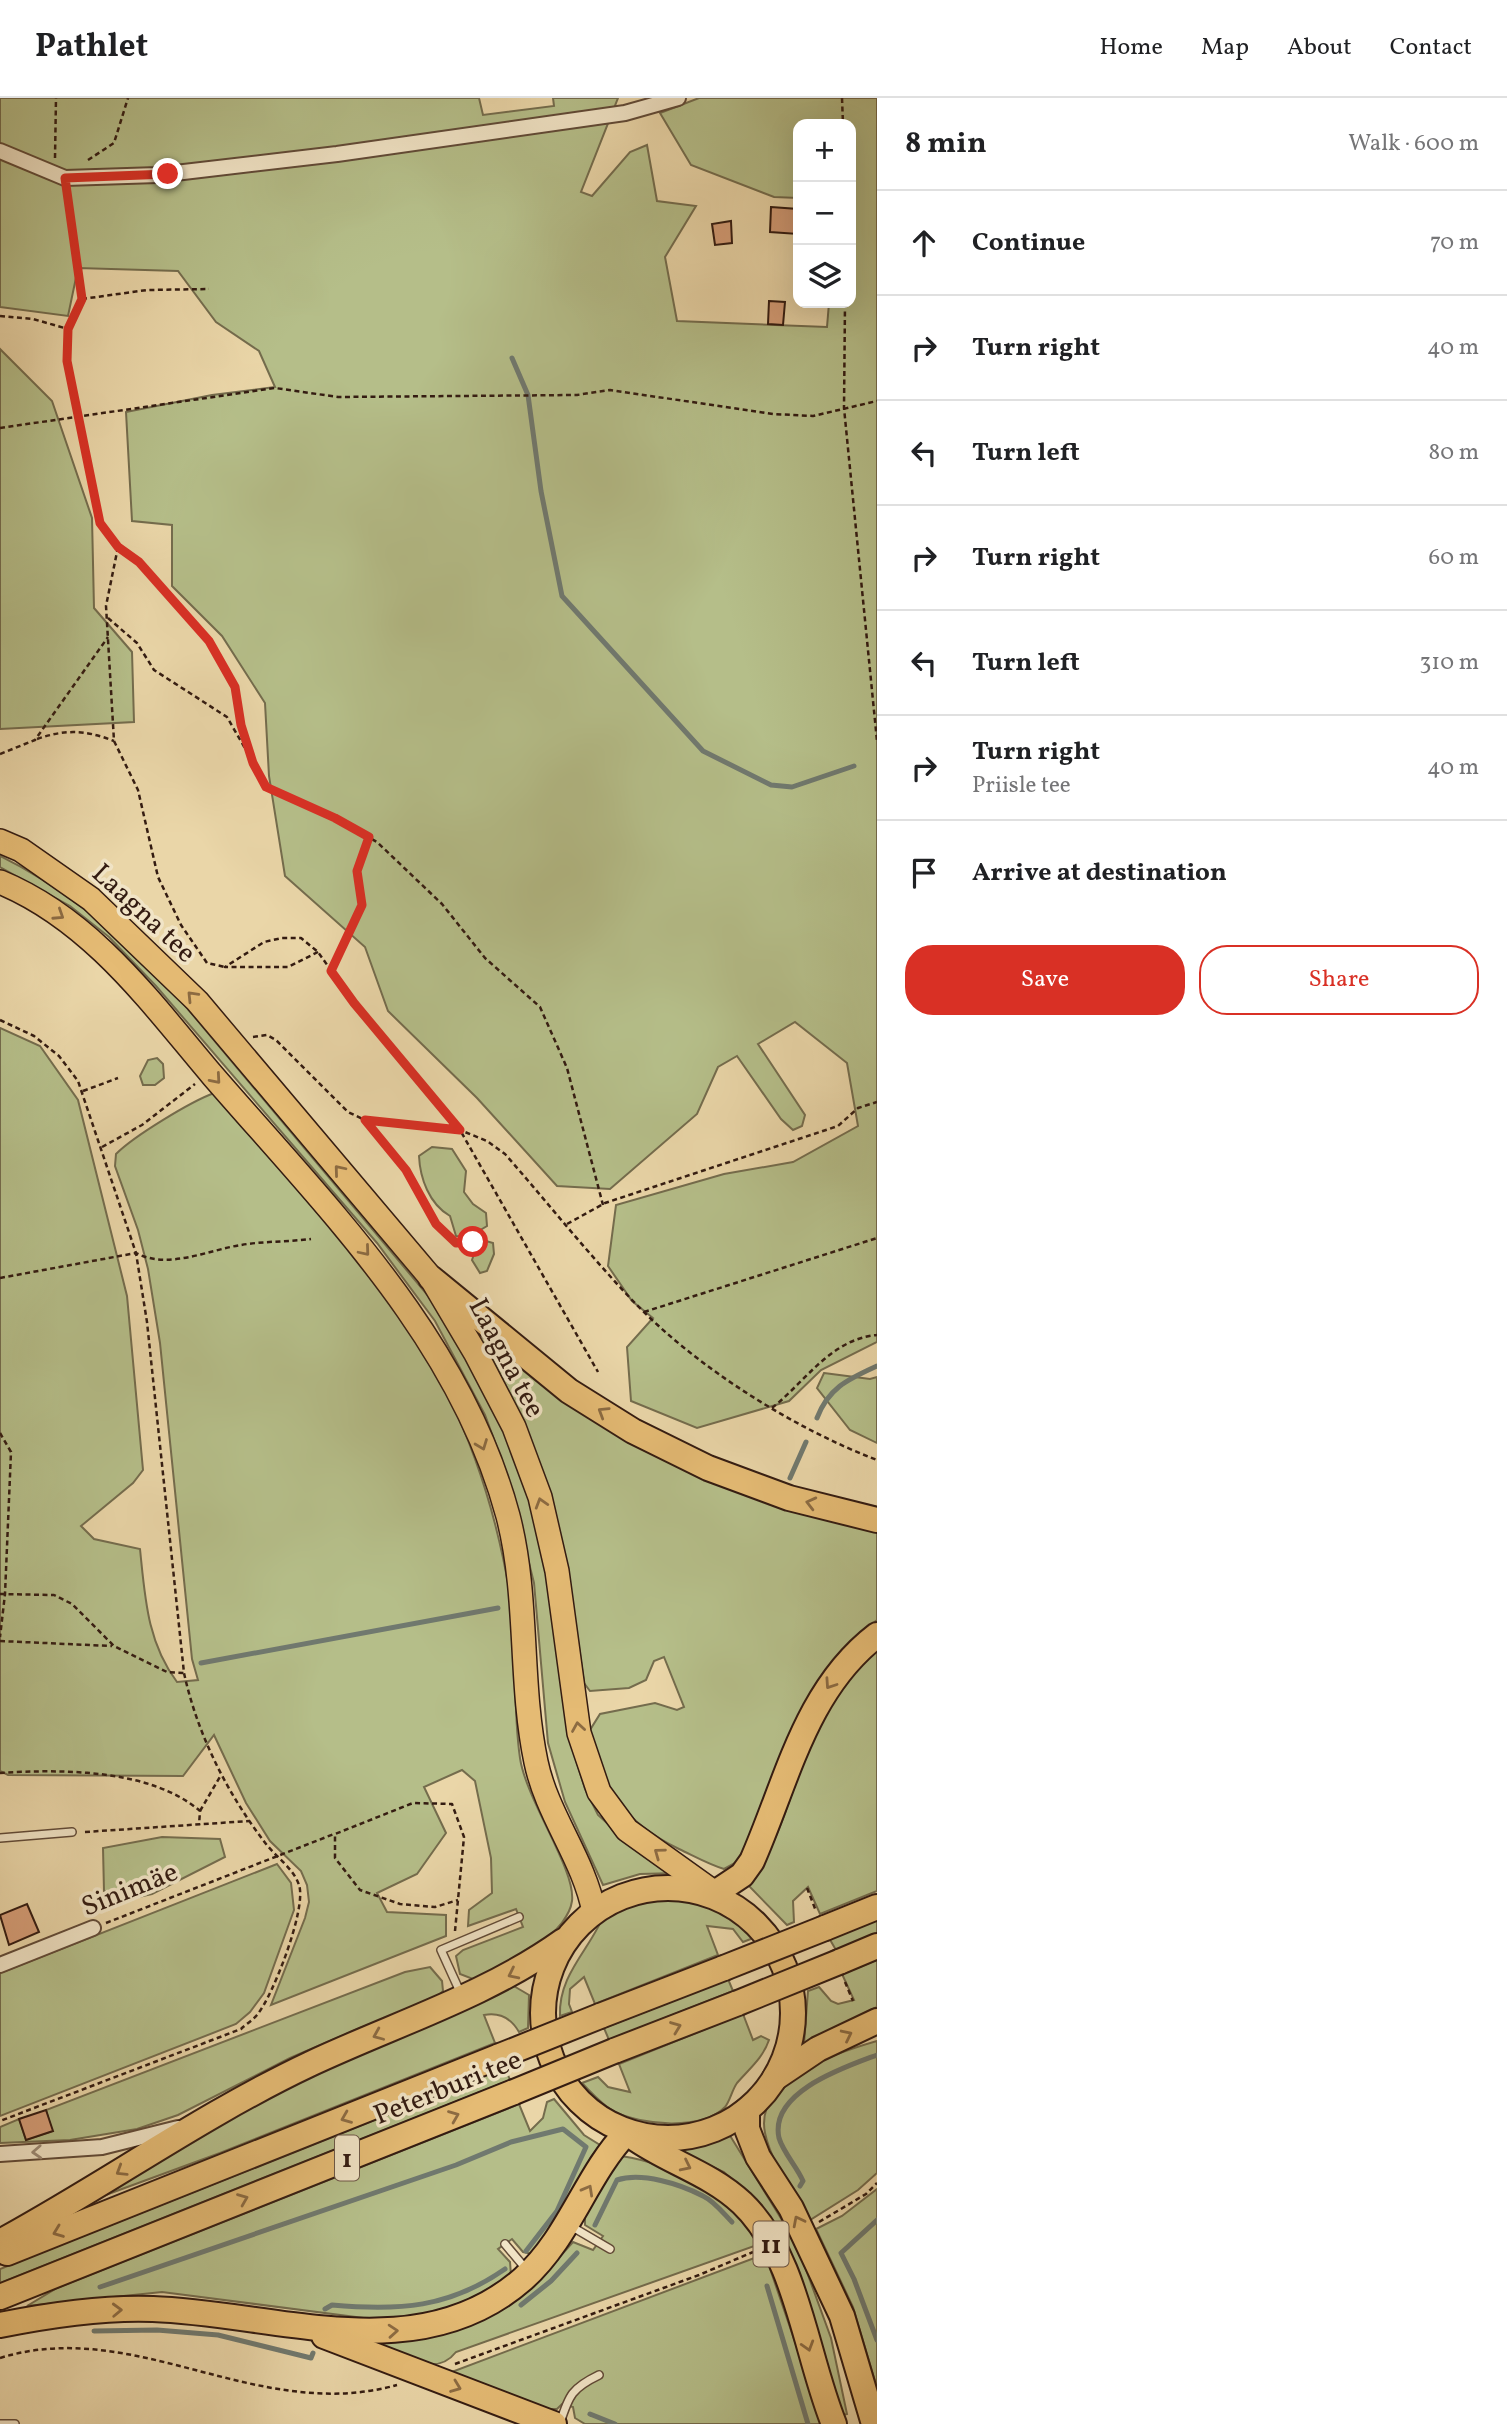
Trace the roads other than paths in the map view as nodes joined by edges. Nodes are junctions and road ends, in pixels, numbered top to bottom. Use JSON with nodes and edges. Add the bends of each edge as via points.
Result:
{"nodes":[{"id":1,"x":678,"y":98,"type":"edge"},
{"id":2,"x":0,"y":151,"type":"edge"},
{"id":3,"x":0,"y":841,"type":"edge"},
{"id":4,"x":0,"y":882,"type":"edge"},
{"id":5,"x":431,"y":1278,"type":"junction"},
{"id":6,"x":877,"y":1520,"type":"edge"},
{"id":7,"x":877,"y":1635,"type":"edge"},
{"id":8,"x":72,"y":1832,"type":"road end"},
{"id":9,"x":0,"y":1838,"type":"edge"},
{"id":10,"x":715,"y":1893,"type":"junction"},
{"id":11,"x":877,"y":1907,"type":"edge"},
{"id":12,"x":594,"y":1912,"type":"junction"},
{"id":13,"x":519,"y":1917,"type":"dead end"},
{"id":14,"x":93,"y":1928,"type":"road end"},
{"id":15,"x":569,"y":1936,"type":"junction"},
{"id":16,"x":877,"y":1946,"type":"edge"},
{"id":17,"x":0,"y":1965,"type":"edge"},
{"id":18,"x":462,"y":1998,"type":"junction"},
{"id":19,"x":877,"y":2021,"type":"edge"},
{"id":20,"x":775,"y":2078,"type":"junction"},
{"id":21,"x":747,"y":2110,"type":"junction"},
{"id":22,"x":200,"y":2122,"type":"junction"},
{"id":23,"x":627,"y":2132,"type":"junction"},
{"id":24,"x":0,"y":2154,"type":"edge"},
{"id":25,"x":569,"y":2225,"type":"junction"},
{"id":26,"x":0,"y":2242,"type":"edge"},
{"id":27,"x":505,"y":2244,"type":"dead end"},
{"id":28,"x":610,"y":2249,"type":"dead end"},
{"id":29,"x":0,"y":2255,"type":"edge"},
{"id":30,"x":529,"y":2272,"type":"junction"},
{"id":31,"x":0,"y":2297,"type":"edge"},
{"id":32,"x":0,"y":2325,"type":"edge"},
{"id":33,"x":301,"y":2327,"type":"junction"},
{"id":34,"x":599,"y":2375,"type":"dead end"},
{"id":35,"x":0,"y":2424,"type":"edge"},
{"id":36,"x":15,"y":2424,"type":"edge"},
{"id":37,"x":554,"y":2424,"type":"edge"},
{"id":38,"x":559,"y":2424,"type":"edge"},
{"id":39,"x":834,"y":2424,"type":"edge"},
{"id":40,"x":874,"y":2424,"type":"edge"}],
"edges":[{"from":1,"to":2,"type":"street","via":[[625,113],[158,175],[60,175]]},
{"from":5,"to":3,"type":"main road","name":"Laagna tee","one_way":true,"via":[[179,983],[91,899],[31,856]]},
{"from":4,"to":12,"type":"main road","name":"Laagna tee","one_way":true,"via":[[23,891],[76,926],[123,970],[368,1255],[441,1361],[476,1430],[508,1515],[523,1613],[536,1764],[589,1885]]},
{"from":6,"to":5,"type":"highway","one_way":true,"via":[[777,1494],[708,1468],[633,1431],[569,1391]]},
{"from":10,"to":5,"type":"main road","name":"Laagna tee","one_way":true,"via":[[627,1830],[598,1792],[579,1734],[557,1571],[540,1497],[514,1427]]},
{"from":7,"to":10,"type":"highway","one_way":true,"via":[[853,1653],[829,1684],[752,1861],[736,1881]]},
{"from":8,"to":9,"type":"lane"},
{"from":10,"to":12,"type":"highway","via":[[655,1889],[623,1896]]},
{"from":10,"to":20,"type":"highway","via":[[746,1912],[770,1941],[787,1973],[793,2009],[789,2045]]},
{"from":11,"to":29,"type":"highway","name":"Peterburi tee","number":"1","one_way":true,"bridge":true,"via":[[821,1921],[724,1968]]},
{"from":12,"to":15,"type":"highway"},
{"from":13,"to":18,"type":"lane","via":[[441,1950]]},
{"from":14,"to":17,"type":"street","name":"Sinimäe"},
{"from":15,"to":18,"type":"highway","one_way":true,"via":[[524,1969]]},
{"from":15,"to":23,"type":"highway","via":[[553,1962],[543,2005],[547,2046],[563,2083],[591,2113]]},
{"from":31,"to":16,"type":"highway","name":"Peterburi tee","number":"1","one_way":true,"bridge":true,"via":[[614,2051],[840,1968]]},
{"from":18,"to":22,"type":"highway","one_way":true,"via":[[310,2064]]},
{"from":20,"to":19,"type":"highway","one_way":true,"via":[[818,2049]]},
{"from":20,"to":21,"type":"highway"},
{"from":21,"to":23,"type":"highway","via":[[714,2130],[684,2138]]},
{"from":40,"to":21,"type":"highway","number":"11","one_way":true,"via":[[842,2316],[792,2208],[758,2157],[747,2129]]},
{"from":22,"to":24,"type":"street","one_way":true,"via":[[102,2147]]},
{"from":22,"to":26,"type":"highway","one_way":true},
{"from":25,"to":23,"type":"highway","one_way":true,"via":[[611,2149]]},
{"from":23,"to":39,"type":"highway","number":"11","one_way":true,"via":[[654,2152],[690,2166],[722,2187],[759,2223],[782,2265]]},
{"from":25,"to":28,"type":"lane"},
{"from":25,"to":30,"type":"highway"},
{"from":27,"to":30,"type":"lane"},
{"from":33,"to":30,"type":"highway","one_way":true,"via":[[391,2332],[425,2327],[491,2301]]},
{"from":32,"to":33,"type":"highway","one_way":true,"via":[[109,2310],[152,2309],[243,2316]]},
{"from":33,"to":37,"type":"highway","one_way":true},
{"from":34,"to":38,"type":"lane","via":[[577,2386]]},
{"from":35,"to":36,"type":"lane"}]}
